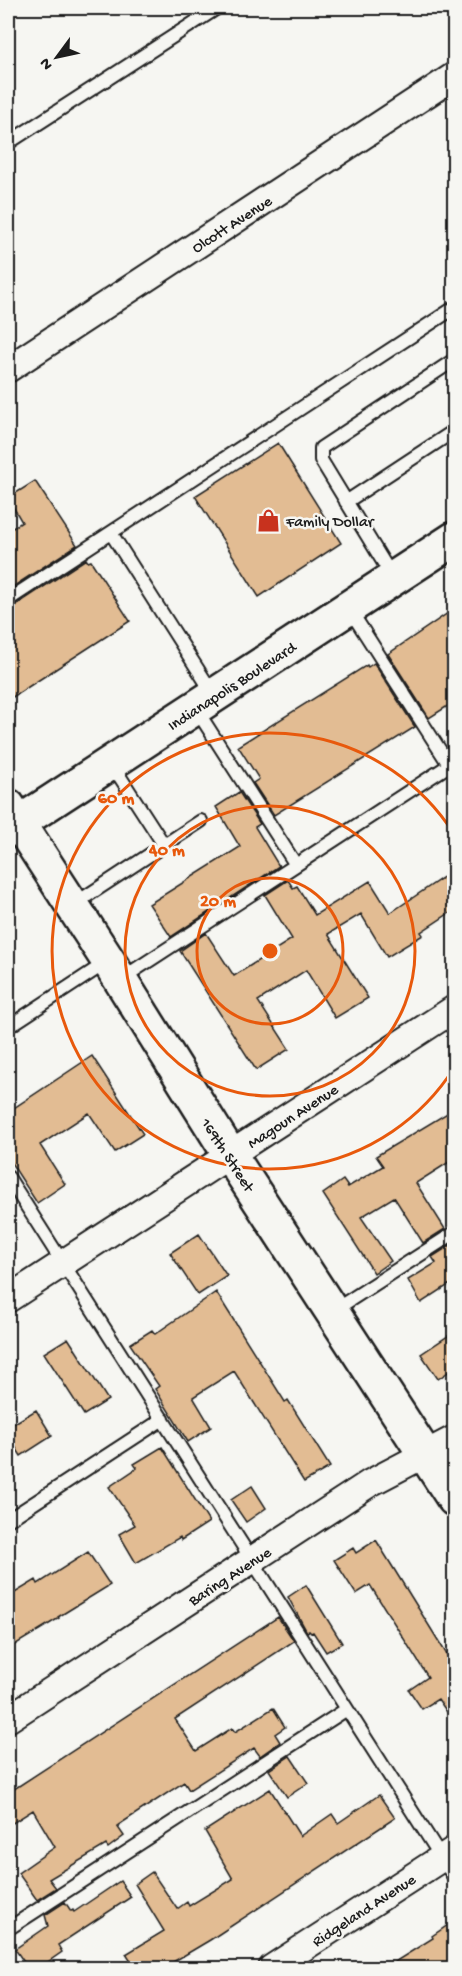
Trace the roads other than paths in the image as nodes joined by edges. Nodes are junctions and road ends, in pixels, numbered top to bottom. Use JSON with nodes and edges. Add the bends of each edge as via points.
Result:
{"nodes":[{"id":1,"x":217,"y":8,"type":"edge"},
{"id":2,"x":454,"y":76,"type":"edge"},
{"id":3,"x":8,"y":143,"type":"edge"},
{"id":4,"x":454,"y":308,"type":"edge"},
{"id":5,"x":454,"y":360,"type":"edge"},
{"id":6,"x":8,"y":369,"type":"edge"},
{"id":7,"x":454,"y":431,"type":"edge"},
{"id":8,"x":346,"y":502,"type":"junction"},
{"id":9,"x":111,"y":532,"type":"junction"},
{"id":10,"x":454,"y":539,"type":"edge"},
{"id":11,"x":393,"y":579,"type":"junction"},
{"id":12,"x":8,"y":600,"type":"edge"},
{"id":13,"x":349,"y":608,"type":"junction"},
{"id":14,"x":205,"y":702,"type":"junction"},
{"id":15,"x":111,"y":763,"type":"junction"},
{"id":16,"x":452,"y":764,"type":"edge"},
{"id":17,"x":11,"y":820,"type":"edge"},
{"id":18,"x":201,"y":821,"type":"dead end"},
{"id":19,"x":164,"y":845,"type":"junction"},
{"id":20,"x":296,"y":865,"type":"junction"},
{"id":21,"x":72,"y":905,"type":"junction"},
{"id":22,"x":114,"y":970,"type":"junction"},
{"id":23,"x":454,"y":1009,"type":"edge"},
{"id":24,"x":8,"y":1027,"type":"edge"},
{"id":25,"x":230,"y":1155,"type":"junction"},
{"id":26,"x":8,"y":1177,"type":"edge"},
{"id":27,"x":454,"y":1233,"type":"edge"},
{"id":28,"x":63,"y":1263,"type":"junction"},
{"id":29,"x":8,"y":1299,"type":"edge"},
{"id":30,"x":332,"y":1311,"type":"junction"},
{"id":31,"x":163,"y":1419,"type":"junction"},
{"id":32,"x":454,"y":1439,"type":"edge"},
{"id":33,"x":425,"y":1454,"type":"junction"},
{"id":34,"x":454,"y":1499,"type":"edge"},
{"id":35,"x":8,"y":1520,"type":"edge"},
{"id":36,"x":253,"y":1559,"type":"junction"},
{"id":37,"x":347,"y":1709,"type":"junction"},
{"id":38,"x":8,"y":1719,"type":"edge"},
{"id":39,"x":450,"y":1862,"type":"edge"},
{"id":40,"x":8,"y":1929,"type":"edge"},
{"id":41,"x":272,"y":1968,"type":"edge"}],
"edges":[{"from":1,"to":3,"type":"lane"},
{"from":2,"to":6,"type":"street","name":"Olcott Avenue"},
{"from":4,"to":9,"type":"lane"},
{"from":5,"to":8,"type":"lane","via":[[321,448],[321,460]]},
{"from":7,"to":8,"type":"lane"},
{"from":8,"to":11,"type":"lane"},
{"from":9,"to":12,"type":"lane"},
{"from":9,"to":14,"type":"lane"},
{"from":10,"to":11,"type":"street","name":"Indianapolis Boulevard"},
{"from":11,"to":13,"type":"street","name":"Indianapolis Boulevard"},
{"from":13,"to":14,"type":"street","name":"Indianapolis Boulevard"},
{"from":13,"to":16,"type":"lane"},
{"from":14,"to":15,"type":"street","name":"Indianapolis Boulevard"},
{"from":14,"to":20,"type":"lane"},
{"from":15,"to":17,"type":"street","name":"Indianapolis Boulevard"},
{"from":15,"to":19,"type":"lane"},
{"from":16,"to":20,"type":"lane"},
{"from":17,"to":21,"type":"street","name":"169th Street"},
{"from":18,"to":19,"type":"lane"},
{"from":19,"to":21,"type":"lane"},
{"from":20,"to":22,"type":"lane"},
{"from":21,"to":22,"type":"street","name":"169th Street"},
{"from":22,"to":24,"type":"lane"},
{"from":22,"to":25,"type":"street","name":"169th Street"},
{"from":23,"to":25,"type":"street","name":"Magoun Avenue"},
{"from":25,"to":28,"type":"street","name":"Magoun Avenue"},
{"from":25,"to":30,"type":"street","name":"169th Street"},
{"from":26,"to":28,"type":"lane"},
{"from":27,"to":30,"type":"lane"},
{"from":28,"to":29,"type":"street","name":"Magoun Avenue"},
{"from":28,"to":31,"type":"lane"},
{"from":30,"to":33,"type":"street","name":"169th Street"},
{"from":31,"to":35,"type":"lane"},
{"from":31,"to":36,"type":"lane"},
{"from":32,"to":33,"type":"street","name":"Baring Avenue"},
{"from":33,"to":34,"type":"street","name":"169th Street"},
{"from":33,"to":36,"type":"street","name":"Baring Avenue","via":[[370,1483]]},
{"from":36,"to":37,"type":"lane"},
{"from":36,"to":38,"type":"street","name":"Baring Avenue"},
{"from":37,"to":39,"type":"lane"},
{"from":37,"to":40,"type":"lane"},
{"from":39,"to":41,"type":"street","name":"Ridgeland Avenue"}]}
